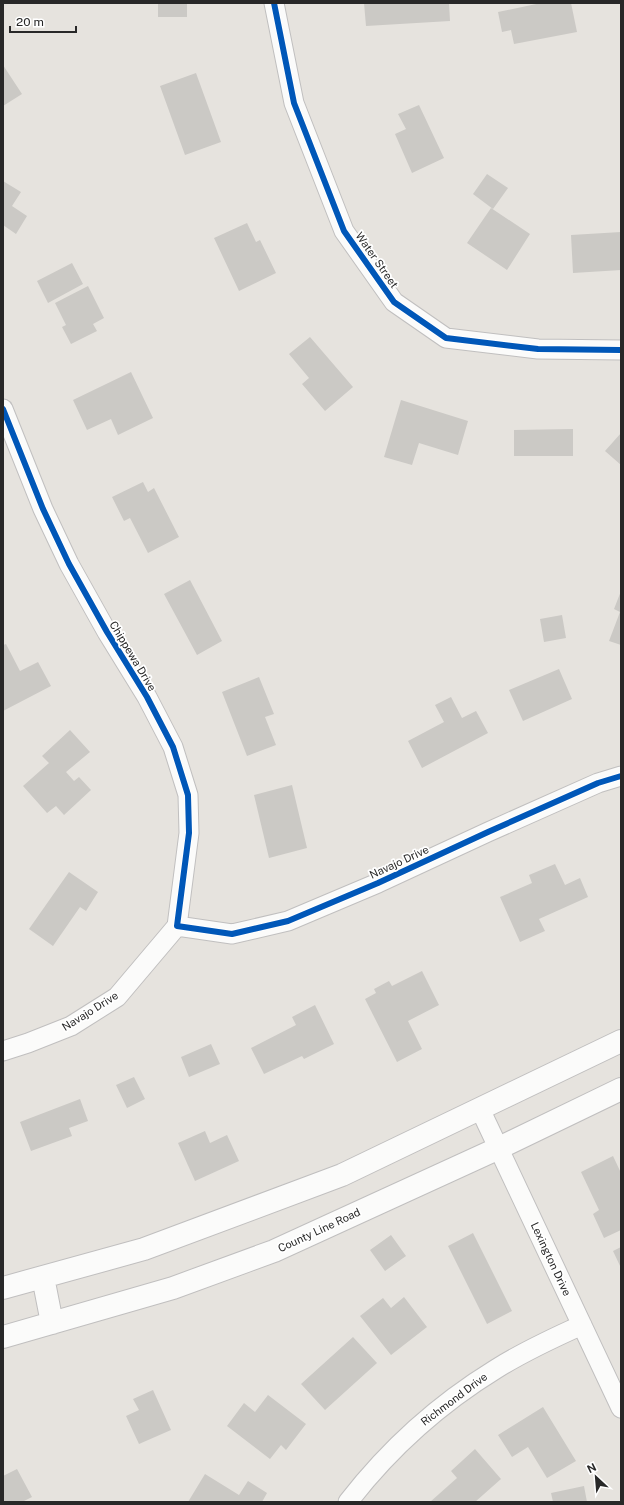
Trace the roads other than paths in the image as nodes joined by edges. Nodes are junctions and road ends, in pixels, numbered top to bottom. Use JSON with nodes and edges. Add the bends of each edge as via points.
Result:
{"nodes":[{"id":1,"x":274,"y":3,"type":"edge"},
{"id":2,"x":621,"y":350,"type":"edge"},
{"id":3,"x":3,"y":409,"type":"edge"},
{"id":4,"x":621,"y":776,"type":"edge"},
{"id":5,"x":177,"y":926,"type":"junction"},
{"id":6,"x":621,"y":1041,"type":"edge"},
{"id":7,"x":3,"y":1051,"type":"edge"},
{"id":8,"x":621,"y":1089,"type":"edge"},
{"id":9,"x":480,"y":1109,"type":"junction"},
{"id":10,"x":499,"y":1148,"type":"junction"},
{"id":11,"x":43,"y":1277,"type":"junction"},
{"id":12,"x":3,"y":1288,"type":"edge"},
{"id":13,"x":52,"y":1323,"type":"junction"},
{"id":14,"x":582,"y":1326,"type":"junction"},
{"id":15,"x":3,"y":1337,"type":"edge"},
{"id":16,"x":621,"y":1408,"type":"edge"},
{"id":17,"x":348,"y":1502,"type":"edge"}],
"edges":[{"from":1,"to":2,"type":"street","name":"Water Street","via":[[294,103],[344,231],[394,302],[446,338],[538,349]]},
{"from":3,"to":5,"type":"street","name":"Chippewa Drive","via":[[43,509],[69,564],[147,697],[173,747],[188,795],[189,833]]},
{"from":4,"to":5,"type":"street","name":"Navajo Drive","via":[[598,783],[288,921],[232,934]]},
{"from":5,"to":7,"type":"street","name":"Navajo Drive","via":[[117,997],[70,1026],[28,1044]]},
{"from":6,"to":9,"type":"main road"},
{"from":8,"to":10,"type":"main road","name":"County Line Road"},
{"from":9,"to":10,"type":"street","name":"Lexington Drive"},
{"from":9,"to":11,"type":"main road","via":[[342,1175],[144,1249]]},
{"from":10,"to":13,"type":"main road","name":"County Line Road","via":[[274,1251],[172,1288]]},
{"from":10,"to":14,"type":"street","name":"Lexington Drive"},
{"from":11,"to":12,"type":"main road"},
{"from":11,"to":13,"type":"main road"},
{"from":13,"to":15,"type":"main road","name":"County Line Road"},
{"from":14,"to":16,"type":"street","name":"Lexington Drive"},
{"from":14,"to":17,"type":"street","name":"Richmond Drive","via":[[540,1344],[448,1401],[370,1474]]}]}
